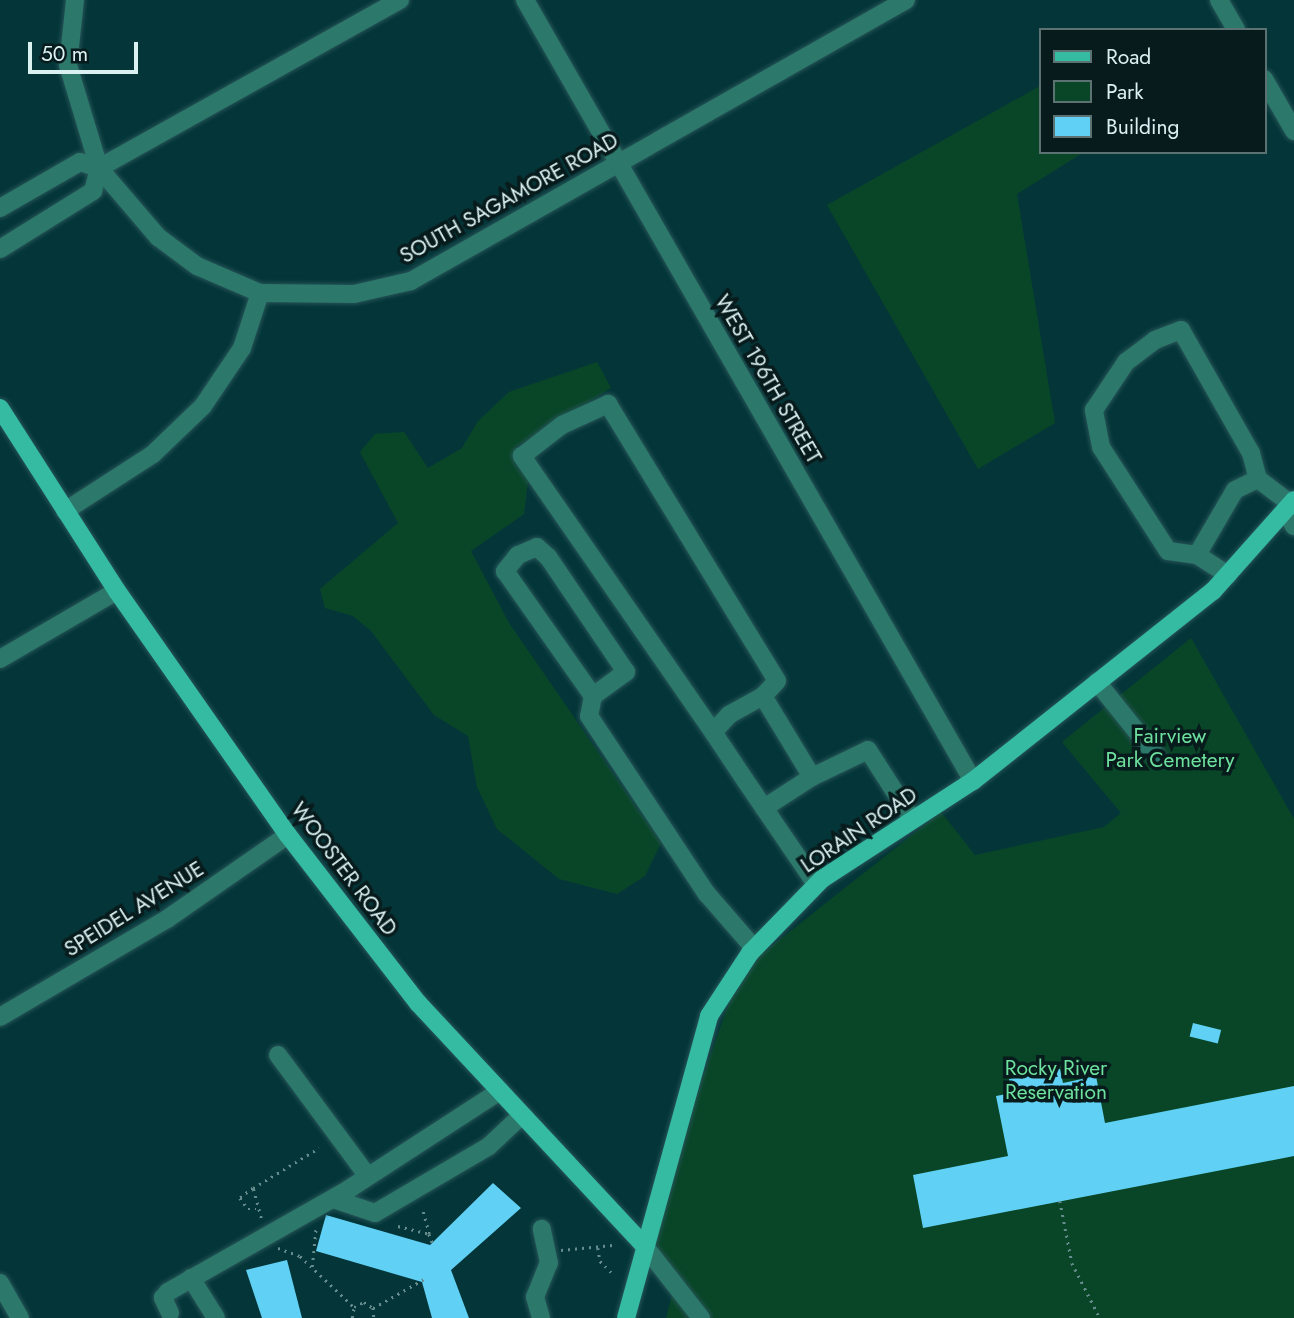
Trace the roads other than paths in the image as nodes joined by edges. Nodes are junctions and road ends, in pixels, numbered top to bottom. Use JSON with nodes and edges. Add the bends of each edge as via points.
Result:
{"nodes":[{"id":1,"x":75,"y":0,"type":"edge"},
{"id":2,"x":400,"y":0,"type":"edge"},
{"id":3,"x":525,"y":0,"type":"edge"},
{"id":4,"x":906,"y":0,"type":"edge"},
{"id":5,"x":1219,"y":0,"type":"edge"},
{"id":6,"x":1235,"y":28,"type":"edge"},
{"id":7,"x":1266,"y":82,"type":"edge"},
{"id":8,"x":1294,"y":131,"type":"edge"},
{"id":9,"x":619,"y":164,"type":"junction"},
{"id":10,"x":99,"y":168,"type":"junction"},
{"id":11,"x":0,"y":208,"type":"edge"},
{"id":12,"x":0,"y":249,"type":"edge"},
{"id":13,"x":260,"y":293,"type":"junction"},
{"id":14,"x":0,"y":408,"type":"edge"},
{"id":15,"x":1258,"y":479,"type":"junction"},
{"id":16,"x":65,"y":511,"type":"junction"},
{"id":17,"x":1291,"y":511,"type":"edge"},
{"id":18,"x":1197,"y":555,"type":"junction"},
{"id":19,"x":1228,"y":575,"type":"junction"},
{"id":20,"x":117,"y":591,"type":"junction"},
{"id":21,"x":0,"y":659,"type":"edge"},
{"id":22,"x":1097,"y":682,"type":"junction"},
{"id":23,"x":593,"y":696,"type":"junction"},
{"id":24,"x":763,"y":696,"type":"junction"},
{"id":25,"x":713,"y":732,"type":"junction"},
{"id":26,"x":1157,"y":757,"type":"dead end"},
{"id":27,"x":812,"y":777,"type":"junction"},
{"id":28,"x":973,"y":781,"type":"junction"},
{"id":29,"x":764,"y":808,"type":"junction"},
{"id":30,"x":913,"y":820,"type":"junction"},
{"id":31,"x":288,"y":835,"type":"junction"},
{"id":32,"x":816,"y":884,"type":"junction"},
{"id":33,"x":754,"y":948,"type":"junction"},
{"id":34,"x":0,"y":1017,"type":"edge"},
{"id":35,"x":278,"y":1055,"type":"dead end"},
{"id":36,"x":500,"y":1091,"type":"junction"},
{"id":37,"x":522,"y":1115,"type":"junction"},
{"id":38,"x":366,"y":1174,"type":"junction"},
{"id":39,"x":333,"y":1199,"type":"junction"},
{"id":40,"x":542,"y":1229,"type":"dead end"},
{"id":41,"x":643,"y":1244,"type":"junction"},
{"id":42,"x":191,"y":1278,"type":"junction"},
{"id":43,"x":0,"y":1283,"type":"edge"},
{"id":44,"x":168,"y":1316,"type":"edge"},
{"id":45,"x":20,"y":1318,"type":"edge"},
{"id":46,"x":216,"y":1318,"type":"edge"},
{"id":47,"x":541,"y":1318,"type":"edge"},
{"id":48,"x":626,"y":1318,"type":"edge"},
{"id":49,"x":701,"y":1318,"type":"edge"}],
"edges":[{"from":1,"to":10,"type":"street","via":[[68,65]]},
{"from":2,"to":10,"type":"street"},
{"from":3,"to":9,"type":"street","name":"WEST 196TH STREET"},
{"from":4,"to":9,"type":"street","name":"SOUTH SAGAMORE ROAD"},
{"from":5,"to":6,"type":"street"},
{"from":7,"to":8,"type":"street"},
{"from":9,"to":13,"type":"street","name":"SOUTH SAGAMORE ROAD","via":[[411,281],[354,294]]},
{"from":9,"to":28,"type":"street","name":"WEST 196TH STREET"},
{"from":10,"to":11,"type":"street","via":[[79,162]]},
{"from":10,"to":12,"type":"street","via":[[93,191]]},
{"from":10,"to":13,"type":"street","name":"SOUTH SAGAMORE ROAD","via":[[158,237],[197,266]]},
{"from":13,"to":16,"type":"street","via":[[242,348],[203,406],[153,454]]},
{"from":14,"to":16,"type":"main road","name":"WOOSTER ROAD"},
{"from":15,"to":17,"type":"street"},
{"from":15,"to":18,"type":"street","via":[[1235,489]]},
{"from":15,"to":18,"type":"street","via":[[1251,453],[1181,330],[1155,340],[1126,362],[1094,410],[1101,447],[1151,533],[1168,551]]},
{"from":16,"to":20,"type":"main road","name":"WOOSTER ROAD"},
{"from":17,"to":19,"type":"main road","name":"LORAIN ROAD"},
{"from":18,"to":19,"type":"street"},
{"from":19,"to":22,"type":"main road","name":"LORAIN ROAD"},
{"from":20,"to":21,"type":"street"},
{"from":20,"to":31,"type":"main road","name":"WOOSTER ROAD"},
{"from":22,"to":26,"type":"street"},
{"from":22,"to":28,"type":"main road","name":"LORAIN ROAD"},
{"from":23,"to":23,"type":"street","via":[[505,571],[518,555],[537,547],[548,557],[626,672]]},
{"from":23,"to":33,"type":"street","via":[[589,716],[613,754],[707,894]]},
{"from":24,"to":25,"type":"street","via":[[729,715]]},
{"from":24,"to":25,"type":"street","via":[[777,681],[608,404],[562,425],[522,456]]},
{"from":24,"to":27,"type":"street"},
{"from":25,"to":29,"type":"street"},
{"from":27,"to":29,"type":"street"},
{"from":27,"to":30,"type":"street","via":[[868,750]]},
{"from":28,"to":30,"type":"main road","name":"LORAIN ROAD"},
{"from":29,"to":32,"type":"street"},
{"from":30,"to":32,"type":"main road","name":"LORAIN ROAD"},
{"from":31,"to":34,"type":"street","name":"SPEIDEL AVENUE","via":[[167,919]]},
{"from":31,"to":36,"type":"main road","name":"WOOSTER ROAD","via":[[418,1003]]},
{"from":32,"to":33,"type":"main road","name":"LORAIN ROAD"},
{"from":33,"to":41,"type":"main road","name":"LORAIN ROAD","via":[[709,1016]]},
{"from":35,"to":38,"type":"street"},
{"from":36,"to":37,"type":"main road","name":"WOOSTER ROAD"},
{"from":36,"to":38,"type":"street"},
{"from":37,"to":39,"type":"street","via":[[489,1146],[374,1213]]},
{"from":37,"to":41,"type":"main road","name":"WOOSTER ROAD"},
{"from":38,"to":39,"type":"street"},
{"from":39,"to":42,"type":"street"},
{"from":40,"to":47,"type":"street","via":[[548,1251],[547,1275],[535,1297]]},
{"from":41,"to":48,"type":"main road","name":"LORAIN ROAD"},
{"from":41,"to":49,"type":"street","name":"WOOSTER ROAD"},
{"from":42,"to":44,"type":"street","via":[[163,1298]]},
{"from":42,"to":46,"type":"street"},
{"from":43,"to":45,"type":"street"}]}
